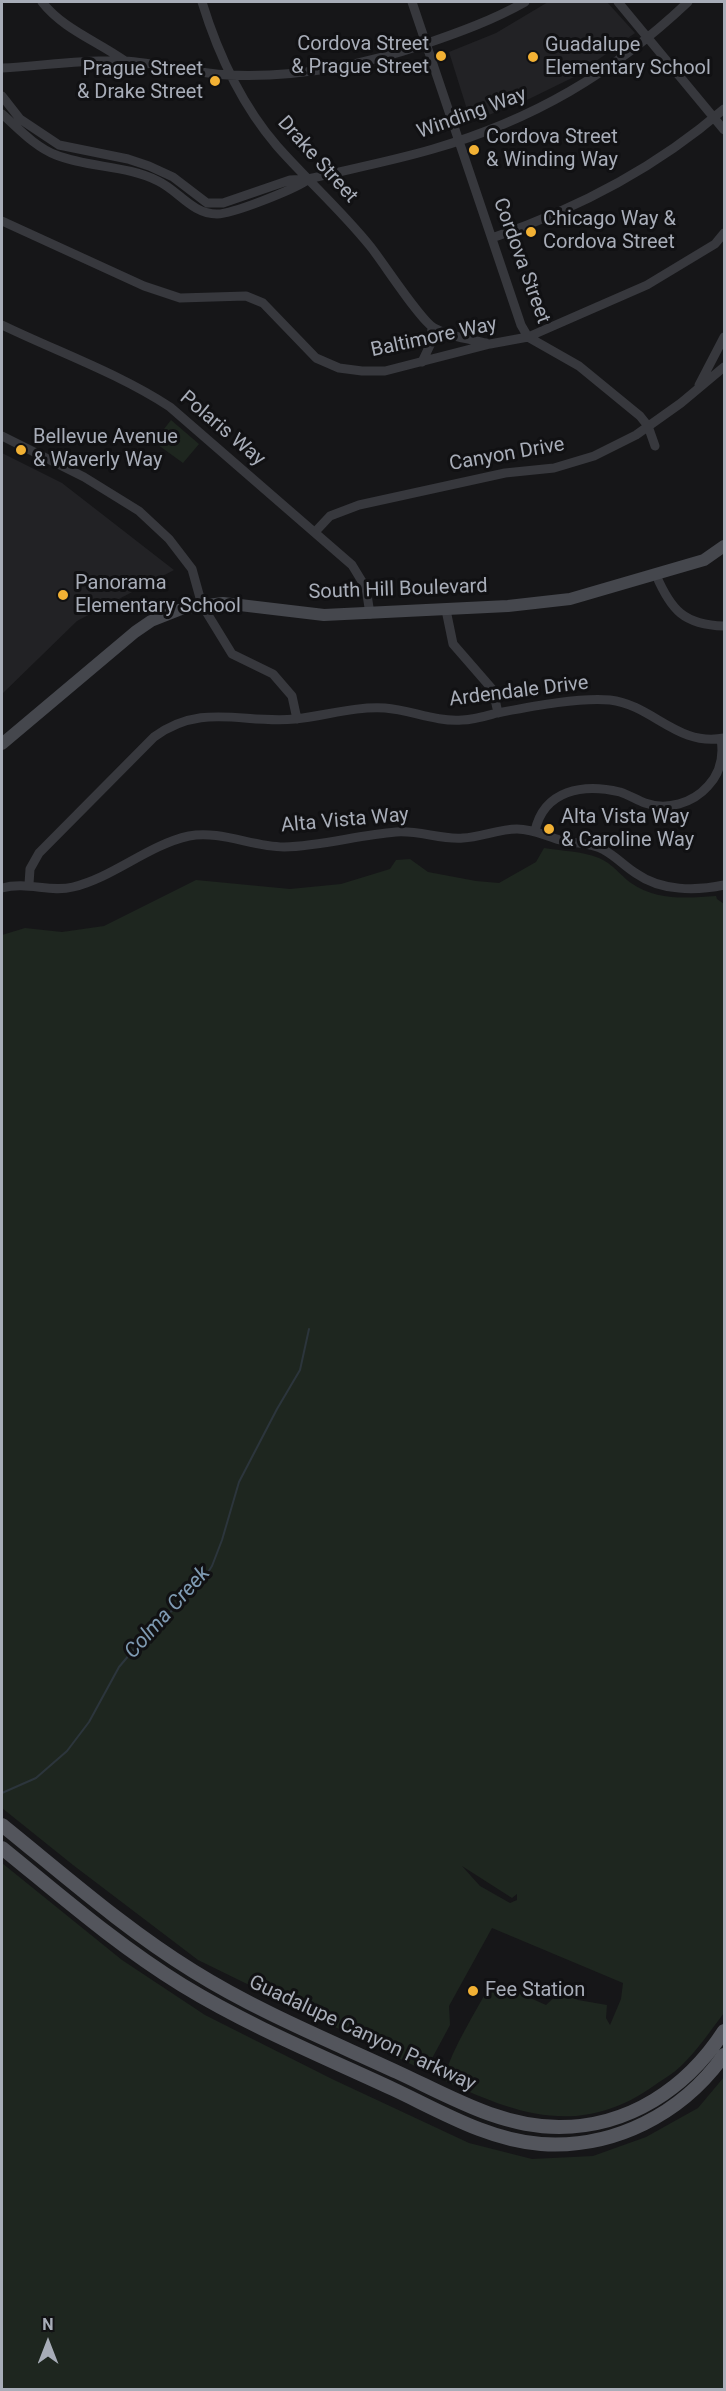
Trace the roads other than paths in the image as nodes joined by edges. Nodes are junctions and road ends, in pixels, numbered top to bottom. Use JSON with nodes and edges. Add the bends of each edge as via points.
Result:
{"nodes":[{"id":1,"x":42,"y":2,"type":"edge"},
{"id":2,"x":202,"y":2,"type":"edge"},
{"id":3,"x":412,"y":2,"type":"edge"},
{"id":4,"x":525,"y":2,"type":"edge"},
{"id":5,"x":618,"y":2,"type":"edge"},
{"id":6,"x":688,"y":2,"type":"edge"},
{"id":7,"x":648,"y":38,"type":"junction"},
{"id":8,"x":426,"y":44,"type":"junction"},
{"id":9,"x":125,"y":61,"type":"junction"},
{"id":10,"x":3,"y":70,"type":"edge"},
{"id":11,"x":231,"y":75,"type":"junction"},
{"id":12,"x":2,"y":96,"type":"edge"},
{"id":13,"x":724,"y":109,"type":"edge"},
{"id":14,"x":2,"y":114,"type":"edge"},
{"id":15,"x":714,"y":117,"type":"junction"},
{"id":16,"x":724,"y":129,"type":"edge"},
{"id":17,"x":459,"y":141,"type":"junction"},
{"id":18,"x":308,"y":179,"type":"junction"},
{"id":19,"x":2,"y":221,"type":"edge"},
{"id":20,"x":724,"y":233,"type":"edge"},
{"id":21,"x":492,"y":238,"type":"junction"},
{"id":22,"x":720,"y":243,"type":"edge"},
{"id":23,"x":2,"y":325,"type":"edge"},
{"id":24,"x":432,"y":327,"type":"junction"},
{"id":25,"x":528,"y":337,"type":"junction"},
{"id":26,"x":724,"y":337,"type":"edge"},
{"id":27,"x":490,"y":344,"type":"junction"},
{"id":28,"x":422,"y":362,"type":"junction"},
{"id":29,"x":724,"y":367,"type":"edge"},
{"id":30,"x":696,"y":390,"type":"junction"},
{"id":31,"x":648,"y":426,"type":"junction"},
{"id":32,"x":2,"y":436,"type":"edge"},
{"id":33,"x":655,"y":446,"type":"dead end"},
{"id":34,"x":315,"y":532,"type":"junction"},
{"id":35,"x":724,"y":546,"type":"edge"},
{"id":36,"x":656,"y":575,"type":"junction"},
{"id":37,"x":202,"y":604,"type":"junction"},
{"id":38,"x":446,"y":610,"type":"junction"},
{"id":39,"x":370,"y":614,"type":"junction"},
{"id":40,"x":724,"y":626,"type":"edge"},
{"id":41,"x":498,"y":713,"type":"junction"},
{"id":42,"x":297,"y":719,"type":"junction"},
{"id":43,"x":723,"y":739,"type":"edge"},
{"id":44,"x":2,"y":744,"type":"edge"},
{"id":45,"x":535,"y":831,"type":"junction"},
{"id":46,"x":28,"y":884,"type":"junction"},
{"id":47,"x":724,"y":885,"type":"edge"},
{"id":48,"x":2,"y":888,"type":"edge"},
{"id":49,"x":2,"y":1825,"type":"edge"},
{"id":50,"x":2,"y":1848,"type":"edge"},
{"id":51,"x":724,"y":2031,"type":"edge"},
{"id":52,"x":724,"y":2055,"type":"edge"}],
"edges":[{"from":1,"to":9,"type":"street","via":[[85,38]]},
{"from":2,"to":11,"type":"street","name":"Drake Street"},
{"from":3,"to":8,"type":"street","name":"Cordova Street"},
{"from":4,"to":8,"type":"street","via":[[489,21]]},
{"from":5,"to":7,"type":"street"},
{"from":6,"to":7,"type":"street","name":"Winding Way"},
{"from":7,"to":15,"type":"street"},
{"from":7,"to":17,"type":"street","name":"Winding Way","via":[[602,73],[555,101]]},
{"from":8,"to":11,"type":"street","via":[[324,70]]},
{"from":8,"to":17,"type":"street","name":"Cordova Street"},
{"from":9,"to":10,"type":"street"},
{"from":9,"to":11,"type":"street"},
{"from":11,"to":18,"type":"street","name":"Drake Street","via":[[266,131]]},
{"from":12,"to":18,"type":"street","name":"Winding Way","via":[[20,119],[59,145],[149,166],[173,177],[207,203],[223,203],[290,180]]},
{"from":13,"to":15,"type":"street"},
{"from":14,"to":18,"type":"street","name":"Winding Way","via":[[55,154],[82,163],[133,171],[158,181],[204,213],[219,214],[291,190]]},
{"from":15,"to":16,"type":"street"},
{"from":15,"to":21,"type":"street","via":[[660,158],[605,190],[547,218]]},
{"from":17,"to":18,"type":"street","name":"Winding Way"},
{"from":17,"to":21,"type":"street","name":"Cordova Street"},
{"from":18,"to":24,"type":"street","name":"Drake Street","via":[[368,244]]},
{"from":19,"to":28,"type":"street","name":"Baltimore Way","via":[[144,286],[180,298],[246,296],[263,303],[316,358],[339,368],[384,371]]},
{"from":20,"to":22,"type":"street","name":"Baltimore Way"},
{"from":21,"to":25,"type":"street","name":"Cordova Street"},
{"from":22,"to":25,"type":"street","name":"Baltimore Way","via":[[647,285]]},
{"from":23,"to":34,"type":"street","name":"Polaris Way","via":[[161,401]]},
{"from":24,"to":27,"type":"street"},
{"from":24,"to":28,"type":"street"},
{"from":25,"to":27,"type":"street","name":"Baltimore Way"},
{"from":25,"to":31,"type":"street","name":"Cordova Street","via":[[579,366]]},
{"from":26,"to":30,"type":"street","name":"Canyon Drive"},
{"from":27,"to":28,"type":"street","name":"Baltimore Way"},
{"from":29,"to":30,"type":"street","name":"Canyon Drive"},
{"from":30,"to":31,"type":"street","name":"Canyon Drive"},
{"from":31,"to":33,"type":"street","name":"Cordova Street"},
{"from":31,"to":34,"type":"street","name":"Canyon Drive","via":[[594,456],[554,468],[505,473],[358,505],[330,516]]},
{"from":32,"to":37,"type":"street","via":[[84,477],[139,511],[170,539],[192,569]]},
{"from":34,"to":39,"type":"street","name":"Polaris Way","via":[[360,575]]},
{"from":35,"to":36,"type":"street","name":"South Hill Boulevard","via":[[704,560]]},
{"from":36,"to":38,"type":"street","name":"South Hill Boulevard","via":[[570,599]]},
{"from":36,"to":40,"type":"street","via":[[676,611],[697,622]]},
{"from":37,"to":39,"type":"street","name":"South Hill Boulevard","via":[[242,604],[324,615]]},
{"from":37,"to":42,"type":"street","via":[[232,654],[273,674],[292,696]]},
{"from":37,"to":44,"type":"street","name":"South Hill Boulevard","via":[[168,614],[135,632]]},
{"from":38,"to":39,"type":"street","name":"South Hill Boulevard"},
{"from":38,"to":41,"type":"street","via":[[453,644],[493,690]]},
{"from":41,"to":42,"type":"street","name":"Ardendale Drive","via":[[452,721],[374,707]]},
{"from":41,"to":43,"type":"street","name":"Ardendale Drive","via":[[584,700],[612,700],[637,708],[678,732]]},
{"from":42,"to":46,"type":"street","name":"Ardendale Drive","via":[[205,716],[163,731],[39,853],[30,869]]},
{"from":43,"to":45,"type":"street","via":[[723,755],[714,779],[687,801],[654,806],[610,790],[571,791],[545,806]]},
{"from":45,"to":46,"type":"street","name":"Alta Vista Way","via":[[517,829],[464,838],[397,832],[278,847],[192,836],[175,840],[71,888]]},
{"from":45,"to":47,"type":"street","name":"Alta Vista Way","via":[[602,848],[635,873],[659,885]]},
{"from":46,"to":48,"type":"street","name":"Alta Vista Way"},
{"from":49,"to":51,"type":"main road","name":"Guadalupe Canyon Parkway","via":[[152,1944],[193,1971],[253,2005],[494,2116],[520,2123],[567,2127],[636,2110],[686,2078]]},
{"from":50,"to":52,"type":"main road","name":"Guadalupe Canyon Parkway","via":[[147,1962],[202,1997],[499,2136],[558,2144],[608,2138],[641,2125],[685,2098]]}]}
